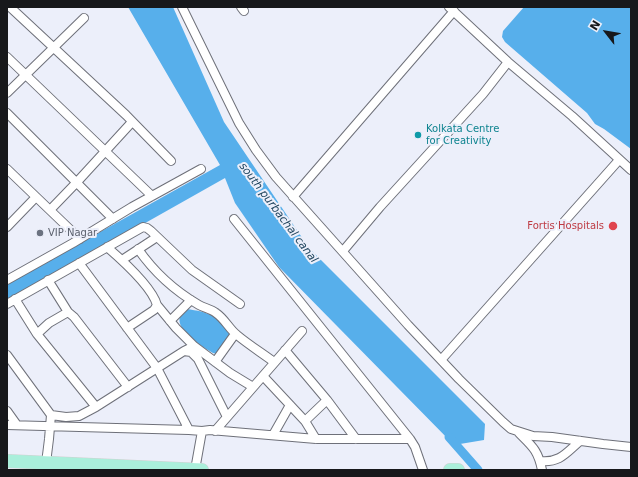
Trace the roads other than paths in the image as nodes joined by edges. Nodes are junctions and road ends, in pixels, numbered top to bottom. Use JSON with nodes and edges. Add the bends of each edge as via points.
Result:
{"nodes":[{"id":1,"x":10,"y":7,"type":"edge"},
{"id":2,"x":182,"y":7,"type":"edge"},
{"id":3,"x":451,"y":9,"type":"edge"},
{"id":4,"x":84,"y":18,"type":"dead end"},
{"id":5,"x":53,"y":47,"type":"junction"},
{"id":6,"x":7,"y":57,"type":"edge"},
{"id":7,"x":508,"y":62,"type":"junction"},
{"id":8,"x":25,"y":74,"type":"junction"},
{"id":9,"x":7,"y":93,"type":"edge"},
{"id":10,"x":7,"y":113,"type":"edge"},
{"id":11,"x":132,"y":122,"type":"junction"},
{"id":12,"x":105,"y":151,"type":"junction"},
{"id":13,"x":171,"y":160,"type":"dead end"},
{"id":14,"x":619,"y":160,"type":"junction"},
{"id":15,"x":201,"y":168,"type":"dead end"},
{"id":16,"x":631,"y":170,"type":"edge"},
{"id":17,"x":8,"y":171,"type":"edge"},
{"id":18,"x":77,"y":182,"type":"junction"},
{"id":19,"x":152,"y":196,"type":"junction"},
{"id":20,"x":36,"y":197,"type":"junction"},
{"id":21,"x":293,"y":197,"type":"junction"},
{"id":22,"x":50,"y":210,"type":"junction"},
{"id":23,"x":113,"y":219,"type":"junction"},
{"id":24,"x":234,"y":219,"type":"dead end"},
{"id":25,"x":7,"y":227,"type":"edge"},
{"id":26,"x":157,"y":236,"type":"junction"},
{"id":27,"x":80,"y":239,"type":"junction"},
{"id":28,"x":108,"y":247,"type":"junction"},
{"id":29,"x":138,"y":249,"type":"junction"},
{"id":30,"x":343,"y":251,"type":"junction"},
{"id":31,"x":122,"y":260,"type":"junction"},
{"id":32,"x":79,"y":263,"type":"junction"},
{"id":33,"x":7,"y":280,"type":"edge"},
{"id":34,"x":48,"y":280,"type":"junction"},
{"id":35,"x":15,"y":299,"type":"junction"},
{"id":36,"x":190,"y":300,"type":"junction"},
{"id":37,"x":7,"y":304,"type":"edge"},
{"id":38,"x":240,"y":304,"type":"dead end"},
{"id":39,"x":157,"y":305,"type":"junction"},
{"id":40,"x":68,"y":312,"type":"junction"},
{"id":41,"x":170,"y":321,"type":"junction"},
{"id":42,"x":127,"y":328,"type":"junction"},
{"id":43,"x":302,"y":332,"type":"dead end"},
{"id":44,"x":37,"y":334,"type":"junction"},
{"id":45,"x":235,"y":334,"type":"junction"},
{"id":46,"x":194,"y":346,"type":"junction"},
{"id":47,"x":285,"y":350,"type":"junction"},
{"id":48,"x":184,"y":351,"type":"junction"},
{"id":49,"x":7,"y":355,"type":"edge"},
{"id":50,"x":441,"y":360,"type":"junction"},
{"id":51,"x":215,"y":362,"type":"junction"},
{"id":52,"x":274,"y":362,"type":"junction"},
{"id":53,"x":157,"y":368,"type":"junction"},
{"id":54,"x":263,"y":376,"type":"junction"},
{"id":55,"x":128,"y":387,"type":"junction"},
{"id":56,"x":253,"y":387,"type":"junction"},
{"id":57,"x":327,"y":400,"type":"junction"},
{"id":58,"x":290,"y":405,"type":"junction"},
{"id":59,"x":96,"y":407,"type":"junction"},
{"id":60,"x":7,"y":412,"type":"edge"},
{"id":61,"x":50,"y":415,"type":"junction"},
{"id":62,"x":227,"y":417,"type":"junction"},
{"id":63,"x":305,"y":421,"type":"junction"},
{"id":64,"x":7,"y":425,"type":"edge"},
{"id":65,"x":17,"y":425,"type":"junction"},
{"id":66,"x":50,"y":426,"type":"junction"},
{"id":67,"x":189,"y":430,"type":"junction"},
{"id":68,"x":202,"y":431,"type":"junction"},
{"id":69,"x":215,"y":431,"type":"junction"},
{"id":70,"x":519,"y":432,"type":"junction"},
{"id":71,"x":273,"y":435,"type":"junction"},
{"id":72,"x":316,"y":439,"type":"junction"},
{"id":73,"x":410,"y":439,"type":"junction"},
{"id":74,"x":356,"y":440,"type":"junction"},
{"id":75,"x":580,"y":441,"type":"junction"},
{"id":76,"x":631,"y":446,"type":"edge"},
{"id":77,"x":7,"y":461,"type":"edge"},
{"id":78,"x":46,"y":463,"type":"junction"},
{"id":79,"x":541,"y":466,"type":"edge"},
{"id":80,"x":195,"y":470,"type":"edge"},
{"id":81,"x":202,"y":470,"type":"edge"},
{"id":82,"x":423,"y":470,"type":"edge"},
{"id":83,"x":451,"y":470,"type":"edge"},
{"id":84,"x":458,"y":470,"type":"edge"}],
"edges":[{"from":1,"to":5,"type":"street"},
{"from":2,"to":21,"type":"street","via":[[239,123],[272,172]]},
{"from":3,"to":7,"type":"street"},
{"from":3,"to":21,"type":"street"},
{"from":4,"to":5,"type":"street"},
{"from":5,"to":8,"type":"street"},
{"from":5,"to":11,"type":"street"},
{"from":6,"to":8,"type":"street"},
{"from":7,"to":14,"type":"street"},
{"from":7,"to":30,"type":"street"},
{"from":8,"to":9,"type":"street"},
{"from":8,"to":12,"type":"street"},
{"from":10,"to":18,"type":"street"},
{"from":11,"to":12,"type":"street"},
{"from":11,"to":13,"type":"street"},
{"from":12,"to":18,"type":"street"},
{"from":12,"to":19,"type":"street"},
{"from":14,"to":16,"type":"street"},
{"from":14,"to":50,"type":"street"},
{"from":15,"to":19,"type":"street"},
{"from":17,"to":20,"type":"street"},
{"from":18,"to":22,"type":"street"},
{"from":18,"to":23,"type":"street"},
{"from":19,"to":23,"type":"street"},
{"from":20,"to":22,"type":"street"},
{"from":20,"to":25,"type":"street"},
{"from":21,"to":30,"type":"street"},
{"from":22,"to":27,"type":"street"},
{"from":23,"to":27,"type":"street"},
{"from":24,"to":73,"type":"street"},
{"from":26,"to":28,"type":"street","via":[[143,227]]},
{"from":26,"to":29,"type":"street"},
{"from":26,"to":38,"type":"street","via":[[198,275]]},
{"from":27,"to":33,"type":"street"},
{"from":28,"to":31,"type":"street"},
{"from":28,"to":32,"type":"street"},
{"from":29,"to":31,"type":"street"},
{"from":29,"to":36,"type":"street","via":[[160,275]]},
{"from":30,"to":50,"type":"street"},
{"from":31,"to":39,"type":"street","via":[[142,282]]},
{"from":32,"to":34,"type":"street"},
{"from":32,"to":42,"type":"street"},
{"from":34,"to":35,"type":"street"},
{"from":34,"to":40,"type":"street"},
{"from":35,"to":37,"type":"street"},
{"from":35,"to":44,"type":"street"},
{"from":36,"to":41,"type":"street"},
{"from":36,"to":45,"type":"street","via":[[215,312]]},
{"from":39,"to":41,"type":"street"},
{"from":39,"to":42,"type":"street","via":[[154,310]]},
{"from":40,"to":44,"type":"street","via":[[49,323]]},
{"from":40,"to":55,"type":"street"},
{"from":41,"to":46,"type":"street"},
{"from":42,"to":53,"type":"street"},
{"from":43,"to":47,"type":"street"},
{"from":44,"to":59,"type":"street"},
{"from":45,"to":51,"type":"street"},
{"from":45,"to":52,"type":"street"},
{"from":46,"to":48,"type":"street"},
{"from":46,"to":51,"type":"street"},
{"from":47,"to":52,"type":"street"},
{"from":47,"to":57,"type":"street"},
{"from":48,"to":53,"type":"street"},
{"from":48,"to":62,"type":"street","via":[[191,352],[198,359]]},
{"from":49,"to":61,"type":"street"},
{"from":50,"to":70,"type":"street","via":[[503,422]]},
{"from":51,"to":56,"type":"street"},
{"from":52,"to":54,"type":"street"},
{"from":53,"to":55,"type":"street"},
{"from":53,"to":67,"type":"street"},
{"from":54,"to":56,"type":"street"},
{"from":54,"to":58,"type":"street"},
{"from":55,"to":59,"type":"street"},
{"from":56,"to":62,"type":"street"},
{"from":57,"to":63,"type":"street"},
{"from":57,"to":74,"type":"street"},
{"from":58,"to":63,"type":"street"},
{"from":58,"to":71,"type":"street"},
{"from":59,"to":61,"type":"street","via":[[79,416]]},
{"from":60,"to":65,"type":"street"},
{"from":61,"to":66,"type":"street"},
{"from":62,"to":69,"type":"street"},
{"from":63,"to":72,"type":"street"},
{"from":64,"to":65,"type":"street"},
{"from":65,"to":66,"type":"street"},
{"from":66,"to":67,"type":"street"},
{"from":66,"to":78,"type":"street"},
{"from":67,"to":68,"type":"street"},
{"from":68,"to":69,"type":"street"},
{"from":68,"to":80,"type":"street"},
{"from":69,"to":71,"type":"street"},
{"from":70,"to":75,"type":"street"},
{"from":70,"to":79,"type":"street","via":[[534,448]]},
{"from":71,"to":72,"type":"street"},
{"from":72,"to":74,"type":"street"},
{"from":73,"to":74,"type":"street"},
{"from":73,"to":82,"type":"street"},
{"from":75,"to":76,"type":"street"},
{"from":75,"to":79,"type":"street","via":[[557,460]]},
{"from":77,"to":78,"type":"main road"},
{"from":78,"to":80,"type":"main road"},
{"from":80,"to":81,"type":"main road"},
{"from":83,"to":84,"type":"main road"}]}
